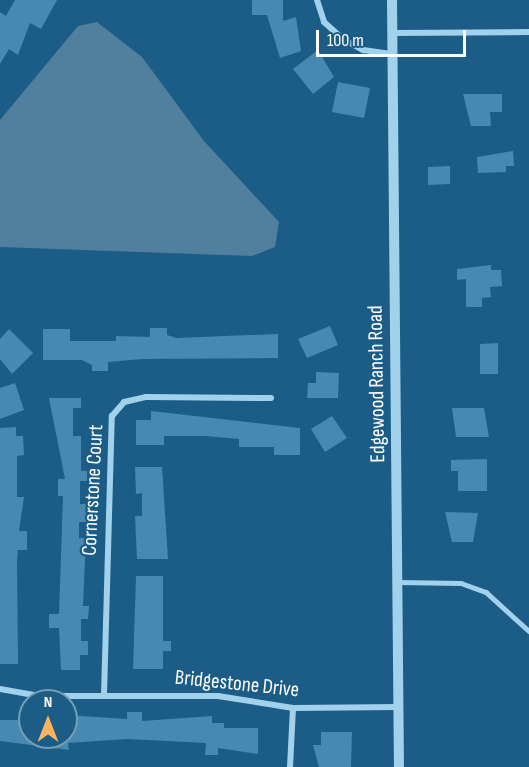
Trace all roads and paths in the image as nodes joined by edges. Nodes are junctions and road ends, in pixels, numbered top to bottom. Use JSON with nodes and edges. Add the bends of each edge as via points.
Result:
{"nodes":[{"id":1,"x":317,"y":0,"type":"edge"},
{"id":2,"x":392,"y":0,"type":"edge"},
{"id":3,"x":529,"y":32,"type":"edge"},
{"id":4,"x":393,"y":33,"type":"junction"},
{"id":5,"x":393,"y":54,"type":"junction"},
{"id":6,"x":271,"y":398,"type":"dead end"},
{"id":7,"x":398,"y":582,"type":"junction"},
{"id":8,"x":529,"y":631,"type":"edge"},
{"id":9,"x":0,"y":689,"type":"edge"},
{"id":10,"x":104,"y":694,"type":"junction"},
{"id":11,"x":399,"y":707,"type":"junction"},
{"id":12,"x":293,"y":708,"type":"junction"},
{"id":13,"x":290,"y":767,"type":"edge"},
{"id":14,"x":399,"y":767,"type":"edge"}],
"edges":[{"from":1,"to":5,"type":"street","via":[[324,22],[343,39],[363,50]]},
{"from":2,"to":4,"type":"street","name":"Edgewood Ranch Road"},
{"from":3,"to":4,"type":"street"},
{"from":4,"to":5,"type":"street","name":"Edgewood Ranch Road"},
{"from":5,"to":7,"type":"street","name":"Edgewood Ranch Road"},
{"from":6,"to":10,"type":"street","name":"Cornerstone Court","via":[[146,397],[124,402],[112,416]]},
{"from":7,"to":8,"type":"lane","via":[[461,583],[486,592]]},
{"from":7,"to":11,"type":"street","name":"Edgewood Ranch Road"},
{"from":9,"to":10,"type":"street","name":"Bridgestone Drive","via":[[39,696]]},
{"from":10,"to":12,"type":"street","name":"Bridgestone Drive","via":[[218,696]]},
{"from":11,"to":12,"type":"street","name":"Bridgestone Drive"},
{"from":11,"to":14,"type":"street","name":"Edgewood Ranch Road"},
{"from":12,"to":13,"type":"street"}]}
